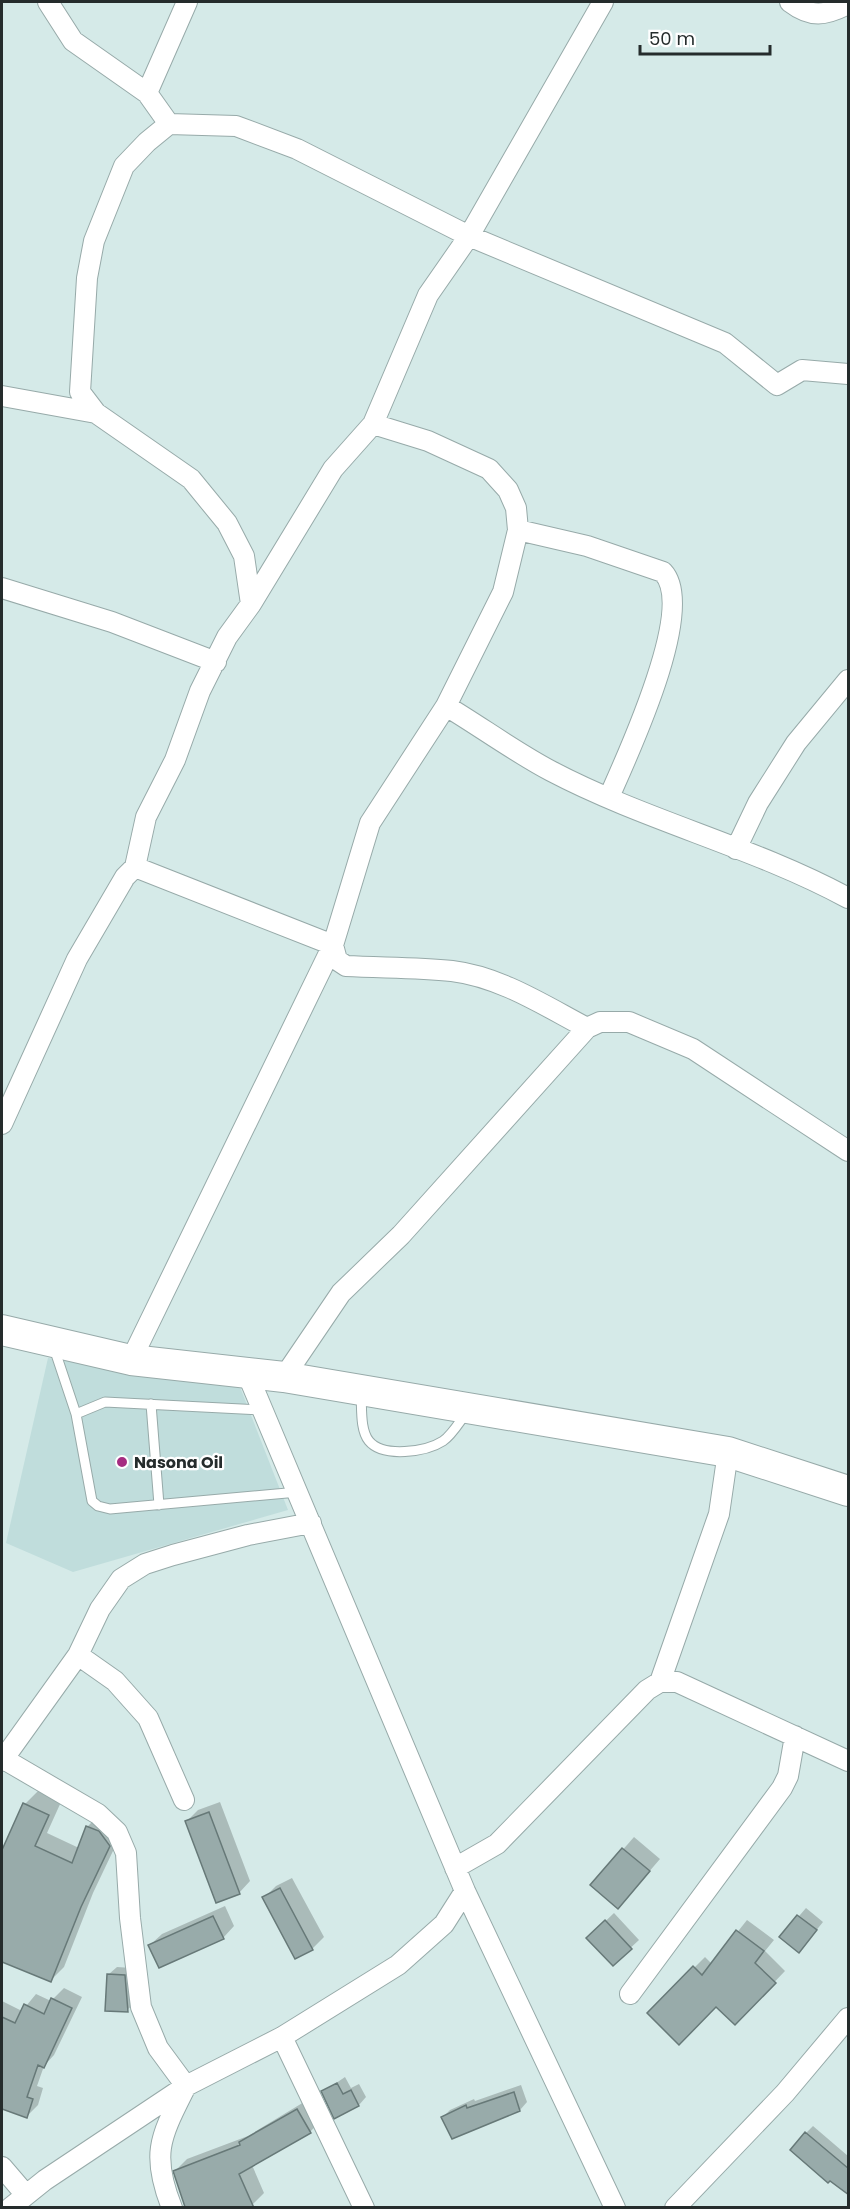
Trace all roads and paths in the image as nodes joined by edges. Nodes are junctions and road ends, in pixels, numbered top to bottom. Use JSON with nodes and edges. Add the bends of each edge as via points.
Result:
{"nodes":[{"id":1,"x":48,"y":2,"type":"edge"},
{"id":2,"x":187,"y":2,"type":"edge"},
{"id":3,"x":603,"y":2,"type":"edge"},
{"id":4,"x":790,"y":2,"type":"edge"},
{"id":5,"x":849,"y":4,"type":"edge"},
{"id":6,"x":147,"y":93,"type":"junction"},
{"id":7,"x":169,"y":124,"type":"junction"},
{"id":8,"x":469,"y":236,"type":"junction"},
{"id":9,"x":849,"y":374,"type":"edge"},
{"id":10,"x":2,"y":396,"type":"edge"},
{"id":11,"x":96,"y":413,"type":"junction"},
{"id":12,"x":374,"y":424,"type":"junction"},
{"id":13,"x":518,"y":530,"type":"junction"},
{"id":14,"x":3,"y":590,"type":"edge"},
{"id":15,"x":250,"y":604,"type":"junction"},
{"id":16,"x":216,"y":662,"type":"junction"},
{"id":17,"x":849,"y":680,"type":"edge"},
{"id":18,"x":446,"y":706,"type":"junction"},
{"id":19,"x":609,"y":797,"type":"junction"},
{"id":20,"x":736,"y":849,"type":"junction"},
{"id":21,"x":135,"y":867,"type":"junction"},
{"id":22,"x":849,"y":898,"type":"edge"},
{"id":23,"x":333,"y":945,"type":"junction"},
{"id":24,"x":587,"y":1028,"type":"junction"},
{"id":25,"x":2,"y":1124,"type":"edge"},
{"id":26,"x":849,"y":1151,"type":"edge"},
{"id":27,"x":2,"y":1330,"type":"edge"},
{"id":28,"x":52,"y":1341,"type":"junction"},
{"id":29,"x":131,"y":1360,"type":"junction"},
{"id":30,"x":247,"y":1373,"type":"junction"},
{"id":31,"x":284,"y":1377,"type":"junction"},
{"id":32,"x":360,"y":1390,"type":"junction"},
{"id":33,"x":151,"y":1404,"type":"junction"},
{"id":34,"x":470,"y":1408,"type":"junction"},
{"id":35,"x":263,"y":1410,"type":"junction"},
{"id":36,"x":76,"y":1414,"type":"junction"},
{"id":37,"x":728,"y":1452,"type":"junction"},
{"id":38,"x":298,"y":1491,"type":"junction"},
{"id":39,"x":849,"y":1491,"type":"edge"},
{"id":40,"x":159,"y":1505,"type":"junction"},
{"id":41,"x":311,"y":1523,"type":"junction"},
{"id":42,"x":78,"y":1655,"type":"junction"},
{"id":43,"x":660,"y":1682,"type":"junction"},
{"id":44,"x":795,"y":1736,"type":"junction"},
{"id":45,"x":2,"y":1760,"type":"edge"},
{"id":46,"x":849,"y":1761,"type":"edge"},
{"id":47,"x":184,"y":1800,"type":"dead end"},
{"id":48,"x":455,"y":1869,"type":"junction"},
{"id":49,"x":465,"y":1891,"type":"junction"},
{"id":50,"x":630,"y":1994,"type":"dead end"},
{"id":51,"x":849,"y":2018,"type":"edge"},
{"id":52,"x":282,"y":2037,"type":"junction"},
{"id":53,"x":186,"y":2086,"type":"junction"},
{"id":54,"x":2,"y":2167,"type":"edge"},
{"id":55,"x":26,"y":2195,"type":"junction"},
{"id":56,"x":10,"y":2208,"type":"edge"},
{"id":57,"x":172,"y":2208,"type":"edge"},
{"id":58,"x":364,"y":2208,"type":"edge"},
{"id":59,"x":615,"y":2208,"type":"edge"},
{"id":60,"x":675,"y":2208,"type":"edge"}],
"edges":[{"from":1,"to":6,"type":"street","via":[[73,41]]},
{"from":2,"to":6,"type":"street"},
{"from":3,"to":8,"type":"street"},
{"from":4,"to":5,"type":"street","via":[[804,12],[822,15]]},
{"from":6,"to":7,"type":"street"},
{"from":7,"to":8,"type":"street","via":[[236,126],[297,149]]},
{"from":7,"to":11,"type":"street","via":[[124,166],[94,240],[87,278],[80,392]]},
{"from":8,"to":9,"type":"street","via":[[725,343],[777,384],[802,370]]},
{"from":8,"to":12,"type":"street","via":[[428,295]]},
{"from":10,"to":11,"type":"street"},
{"from":11,"to":15,"type":"street","via":[[191,479],[228,523],[244,556]]},
{"from":12,"to":13,"type":"street","via":[[428,441],[489,469],[508,490],[516,508]]},
{"from":12,"to":15,"type":"street","via":[[333,470]]},
{"from":13,"to":18,"type":"street","via":[[503,591]]},
{"from":13,"to":19,"type":"street","via":[[587,546],[663,572],[671,581],[672,603],[654,693]]},
{"from":14,"to":16,"type":"street","via":[[112,621]]},
{"from":15,"to":16,"type":"street"},
{"from":16,"to":21,"type":"street","via":[[146,817]]},
{"from":17,"to":20,"type":"street","via":[[796,743],[758,803]]},
{"from":18,"to":19,"type":"street","via":[[550,771]]},
{"from":18,"to":23,"type":"street","via":[[370,823]]},
{"from":19,"to":20,"type":"street"},
{"from":20,"to":22,"type":"street","via":[[810,877]]},
{"from":21,"to":23,"type":"street"},
{"from":21,"to":25,"type":"street","via":[[124,878],[77,959]]},
{"from":23,"to":24,"type":"street","via":[[336,960],[346,966],[453,971],[482,978]]},
{"from":23,"to":29,"type":"street"},
{"from":24,"to":26,"type":"street","via":[[600,1022],[629,1022],[693,1049]]},
{"from":24,"to":31,"type":"street","via":[[401,1235],[341,1293]]},
{"from":27,"to":28,"type":"main road"},
{"from":28,"to":29,"type":"main road"},
{"from":28,"to":36,"type":"lane"},
{"from":29,"to":30,"type":"main road"},
{"from":30,"to":31,"type":"main road"},
{"from":30,"to":35,"type":"street"},
{"from":31,"to":32,"type":"main road"},
{"from":32,"to":34,"type":"main road"},
{"from":32,"to":34,"type":"lane","via":[[364,1432],[369,1441],[385,1452],[414,1450],[443,1441]]},
{"from":33,"to":35,"type":"lane"},
{"from":33,"to":36,"type":"lane","via":[[105,1402]]},
{"from":33,"to":40,"type":"lane"},
{"from":34,"to":37,"type":"main road"},
{"from":35,"to":38,"type":"street"},
{"from":36,"to":40,"type":"lane","via":[[92,1501],[110,1509]]},
{"from":37,"to":39,"type":"main road"},
{"from":37,"to":43,"type":"street","via":[[718,1514]]},
{"from":38,"to":40,"type":"lane"},
{"from":38,"to":41,"type":"street"},
{"from":41,"to":42,"type":"street","via":[[248,1534],[145,1564],[121,1579],[100,1609]]},
{"from":41,"to":48,"type":"street"},
{"from":42,"to":45,"type":"street"},
{"from":42,"to":47,"type":"street","via":[[115,1681],[148,1718]]},
{"from":43,"to":44,"type":"street","via":[[677,1682]]},
{"from":43,"to":48,"type":"street","via":[[647,1690],[497,1844]]},
{"from":44,"to":46,"type":"street"},
{"from":44,"to":50,"type":"street","via":[[782,1788]]},
{"from":45,"to":53,"type":"street","via":[[98,1814],[117,1832],[126,1853],[129,1918],[141,2007],[158,2048]]},
{"from":48,"to":49,"type":"street"},
{"from":49,"to":52,"type":"street","via":[[444,1924],[398,1965]]},
{"from":49,"to":59,"type":"street"},
{"from":51,"to":60,"type":"street","via":[[785,2093]]},
{"from":52,"to":53,"type":"street"},
{"from":52,"to":58,"type":"street"},
{"from":53,"to":55,"type":"street"},
{"from":53,"to":57,"type":"street","via":[[162,2133],[158,2158]]},
{"from":54,"to":55,"type":"street"},
{"from":55,"to":56,"type":"street"}]}
